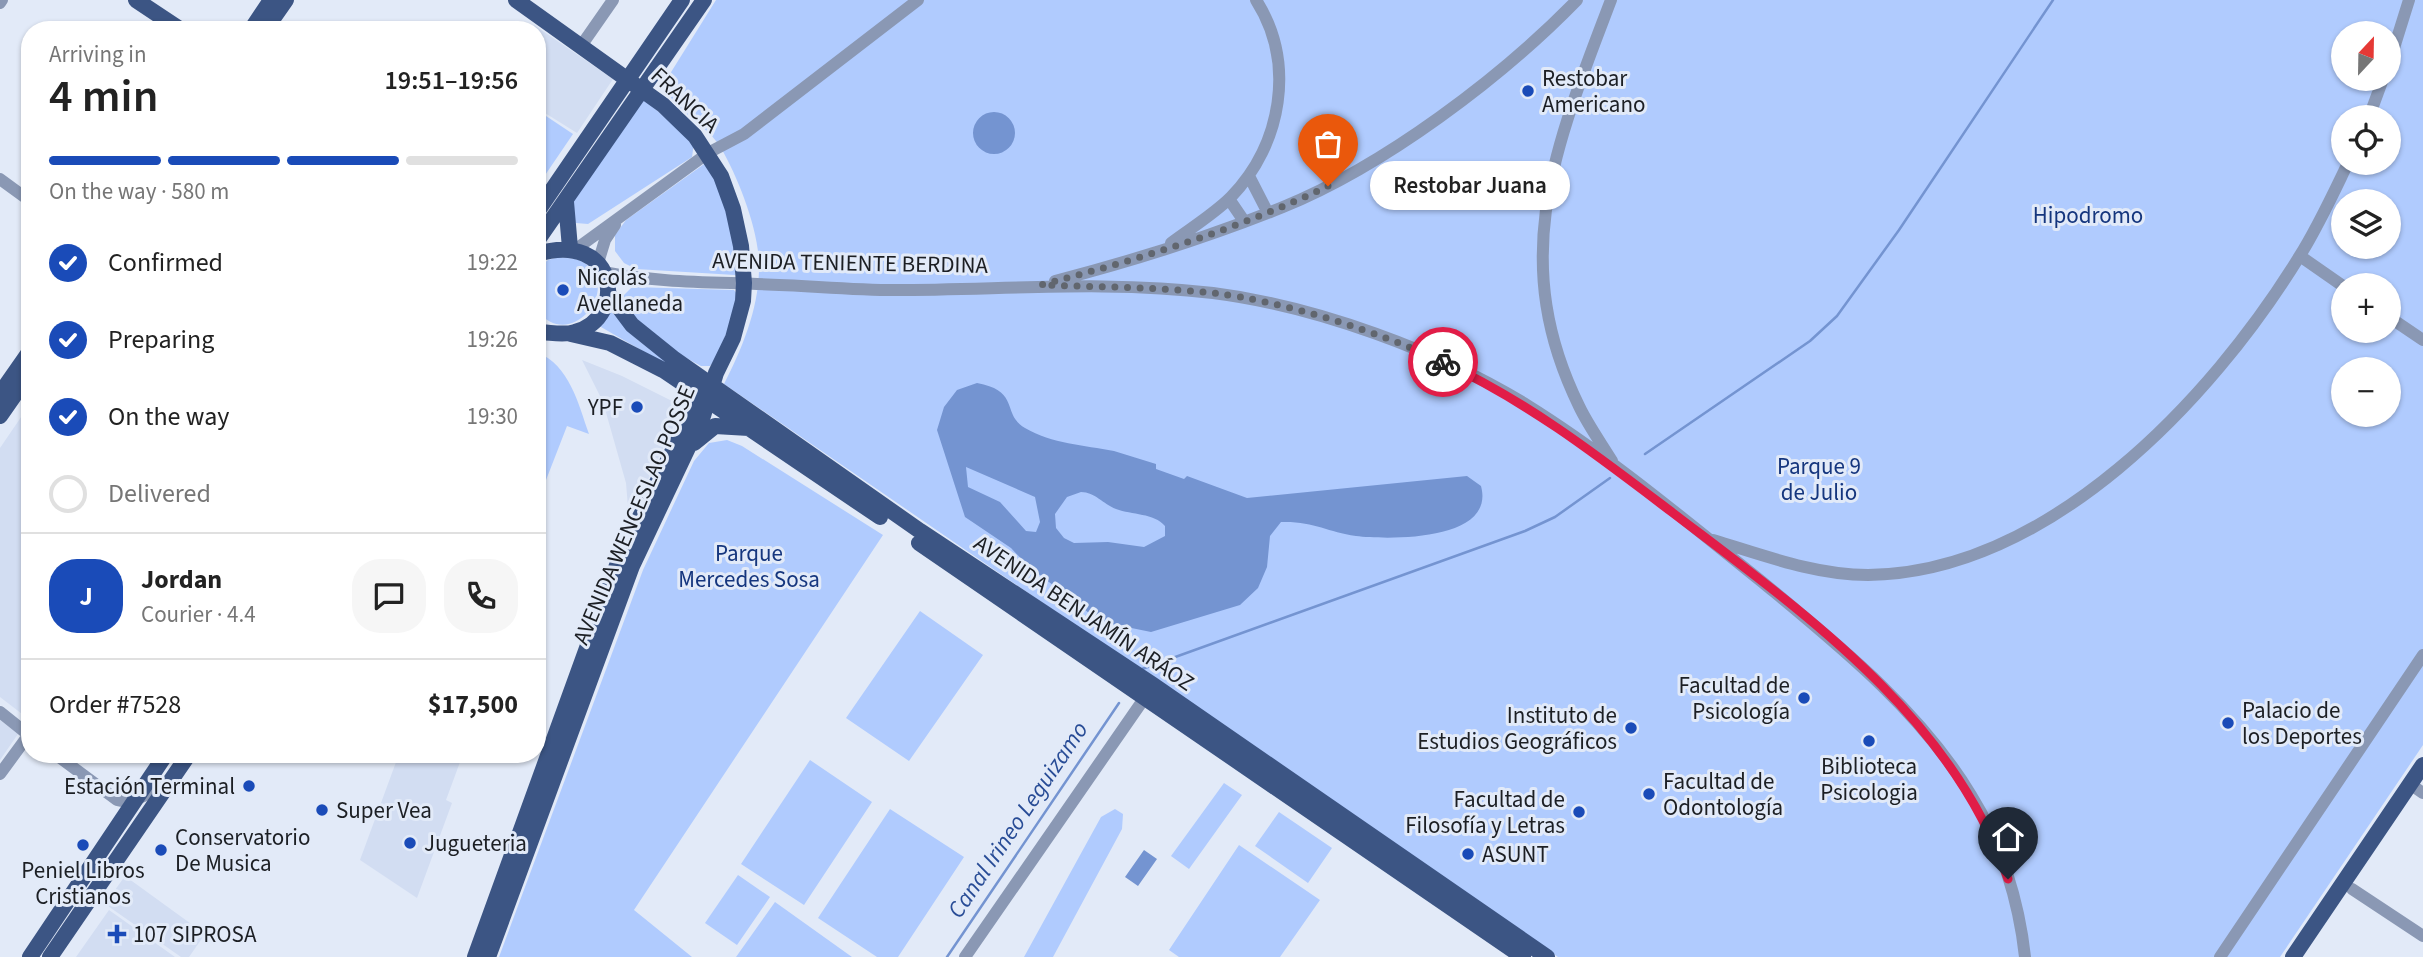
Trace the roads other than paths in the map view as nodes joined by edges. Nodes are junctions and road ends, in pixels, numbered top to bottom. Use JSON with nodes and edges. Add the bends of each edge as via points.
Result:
{"nodes":[{"id":1,"x":136,"y":0,"type":"edge"},
{"id":2,"x":271,"y":0,"type":"edge"},
{"id":3,"x":286,"y":0,"type":"edge"},
{"id":4,"x":613,"y":0,"type":"edge"},
{"id":5,"x":682,"y":0,"type":"edge"},
{"id":6,"x":704,"y":0,"type":"edge"},
{"id":7,"x":918,"y":0,"type":"edge"},
{"id":8,"x":1256,"y":0,"type":"edge"},
{"id":9,"x":1577,"y":0,"type":"edge"},
{"id":10,"x":1611,"y":0,"type":"edge"},
{"id":11,"x":2409,"y":0,"type":"edge"},
{"id":12,"x":523,"y":2,"type":"edge"},
{"id":13,"x":168,"y":21,"type":"edge"},
{"id":14,"x":257,"y":21,"type":"edge"},
{"id":15,"x":271,"y":21,"type":"edge"},
{"id":16,"x":2401,"y":26,"type":"edge"},
{"id":17,"x":581,"y":46,"type":"junction"},
{"id":18,"x":628,"y":79,"type":"junction"},
{"id":19,"x":642,"y":90,"type":"junction"},
{"id":20,"x":708,"y":153,"type":"junction"},
{"id":21,"x":2342,"y":175,"type":"edge"},
{"id":22,"x":1249,"y":176,"type":"junction"},
{"id":23,"x":0,"y":179,"type":"edge"},
{"id":24,"x":21,"y":194,"type":"edge"},
{"id":25,"x":546,"y":199,"type":"edge"},
{"id":26,"x":1229,"y":199,"type":"junction"},
{"id":27,"x":566,"y":201,"type":"junction"},
{"id":28,"x":1268,"y":213,"type":"junction"},
{"id":29,"x":624,"y":214,"type":"junction"},
{"id":30,"x":1244,"y":221,"type":"junction"},
{"id":31,"x":546,"y":239,"type":"edge"},
{"id":32,"x":573,"y":248,"type":"junction"},
{"id":33,"x":546,"y":250,"type":"edge"},
{"id":34,"x":1160,"y":251,"type":"junction"},
{"id":35,"x":2300,"y":256,"type":"junction"},
{"id":36,"x":2331,"y":278,"type":"edge"},
{"id":37,"x":604,"y":279,"type":"junction"},
{"id":38,"x":744,"y":283,"type":"junction"},
{"id":39,"x":1041,"y":285,"type":"junction"},
{"id":40,"x":2401,"y":325,"type":"edge"},
{"id":41,"x":546,"y":330,"type":"edge"},
{"id":42,"x":572,"y":334,"type":"junction"},
{"id":43,"x":2422,"y":340,"type":"edge"},
{"id":44,"x":21,"y":364,"type":"edge"},
{"id":45,"x":719,"y":366,"type":"joint"},
{"id":46,"x":663,"y":370,"type":"junction"},
{"id":47,"x":21,"y":386,"type":"edge"},
{"id":48,"x":707,"y":393,"type":"junction"},
{"id":49,"x":0,"y":394,"type":"edge"},
{"id":50,"x":0,"y":416,"type":"edge"},
{"id":51,"x":689,"y":419,"type":"junction"},
{"id":52,"x":754,"y":429,"type":"junction"},
{"id":53,"x":686,"y":453,"type":"junction"},
{"id":54,"x":1615,"y":468,"type":"junction"},
{"id":55,"x":1708,"y":539,"type":"junction"},
{"id":56,"x":2423,"y":655,"type":"edge"},
{"id":57,"x":1149,"y":692,"type":"junction"},
{"id":58,"x":0,"y":712,"type":"edge"},
{"id":59,"x":21,"y":728,"type":"edge"},
{"id":60,"x":21,"y":745,"type":"edge"},
{"id":61,"x":546,"y":761,"type":"edge"},
{"id":62,"x":67,"y":763,"type":"edge"},
{"id":63,"x":160,"y":763,"type":"edge"},
{"id":64,"x":183,"y":763,"type":"edge"},
{"id":65,"x":545,"y":763,"type":"edge"},
{"id":66,"x":2423,"y":765,"type":"edge"},
{"id":67,"x":0,"y":774,"type":"edge"},
{"id":68,"x":171,"y":782,"type":"junction"},
{"id":69,"x":2419,"y":787,"type":"edge"},
{"id":70,"x":135,"y":800,"type":"junction"},
{"id":71,"x":2352,"y":889,"type":"junction"},
{"id":72,"x":2423,"y":936,"type":"edge"},
{"id":73,"x":30,"y":957,"type":"edge"},
{"id":74,"x":50,"y":957,"type":"edge"},
{"id":75,"x":475,"y":957,"type":"edge"},
{"id":76,"x":488,"y":957,"type":"edge"},
{"id":77,"x":965,"y":957,"type":"edge"},
{"id":78,"x":1522,"y":957,"type":"edge"},
{"id":79,"x":1547,"y":957,"type":"edge"},
{"id":80,"x":2025,"y":957,"type":"edge"},
{"id":81,"x":2220,"y":957,"type":"edge"},
{"id":82,"x":2293,"y":957,"type":"edge"},
{"id":83,"x":2306,"y":957,"type":"edge"}],
"edges":[{"from":1,"to":13,"type":"main road"},
{"from":2,"to":14,"type":"main road"},
{"from":3,"to":15,"type":"main road"},
{"from":4,"to":17,"type":"street"},
{"from":5,"to":18,"type":"main road"},
{"from":6,"to":19,"type":"main road"},
{"from":7,"to":20,"type":"street","via":[[744,134]]},
{"from":8,"to":22,"type":"street","via":[[1276,46],[1280,106]]},
{"from":9,"to":28,"type":"street","via":[[1506,66],[1445,111],[1367,164]]},
{"from":10,"to":54,"type":"street","via":[[1562,135],[1542,225],[1541,259],[1552,336],[1579,406]]},
{"from":11,"to":16,"type":"street"},
{"from":12,"to":17,"type":"main road","name":"FRANCIA"},
{"from":17,"to":18,"type":"main road","name":"FRANCIA"},
{"from":18,"to":19,"type":"main road","name":"FRANCIA"},
{"from":18,"to":25,"type":"main road"},
{"from":19,"to":20,"type":"main road","name":"FRANCIA","via":[[678,118]]},
{"from":19,"to":27,"type":"main road"},
{"from":20,"to":29,"type":"street"},
{"from":20,"to":38,"type":"main road","name":"FRANCIA","via":[[733,209]]},
{"from":21,"to":35,"type":"street"},
{"from":22,"to":26,"type":"street"},
{"from":22,"to":28,"type":"street"},
{"from":23,"to":24,"type":"street"},
{"from":26,"to":30,"type":"street"},
{"from":26,"to":34,"type":"street"},
{"from":27,"to":31,"type":"main road"},
{"from":27,"to":32,"type":"main road"},
{"from":28,"to":30,"type":"street"},
{"from":29,"to":32,"type":"street"},
{"from":29,"to":37,"type":"street","via":[[605,240]]},
{"from":30,"to":34,"type":"street"},
{"from":32,"to":33,"type":"main road"},
{"from":32,"to":37,"type":"main road","name":"AVENIDA BENJAMÍN ARÁOZ"},
{"from":34,"to":39,"type":"street"},
{"from":35,"to":36,"type":"street"},
{"from":35,"to":55,"type":"street","via":[[2205,384],[2147,442],[2078,499],[2011,540],[1974,557],[1867,575],[1814,569]]},
{"from":37,"to":38,"type":"street","name":"AVENIDA TENIENTE BERDINA"},
{"from":37,"to":42,"type":"main road","via":[[600,315]]},
{"from":37,"to":48,"type":"main road","name":"AVENIDA BENJAMÍN ARÁOZ","via":[[632,325]]},
{"from":38,"to":39,"type":"street","name":"AVENIDA TENIENTE BERDINA","via":[[894,290]]},
{"from":38,"to":45,"type":"main road","name":"FRANCIA","via":[[733,338]]},
{"from":39,"to":54,"type":"street","name":"AVENIDA TENIENTE BERDINA","via":[[1214,293],[1306,313],[1398,342],[1526,405]]},
{"from":40,"to":43,"type":"street"},
{"from":41,"to":42,"type":"main road","name":"AVENIDA BENJAMÍN ARÁOZ"},
{"from":42,"to":46,"type":"main road","name":"AVENIDA BENJAMÍN ARÁOZ","via":[[610,343]]},
{"from":44,"to":49,"type":"main road"},
{"from":45,"to":48,"type":"main road","name":"AVENIDA WENCESLAO POSSE"},
{"from":46,"to":48,"type":"main road","name":"AVENIDA BENJAMÍN ARÁOZ"},
{"from":46,"to":51,"type":"main road","via":[[683,396]]},
{"from":47,"to":50,"type":"main road"},
{"from":48,"to":51,"type":"main road"},
{"from":48,"to":52,"type":"main road","name":"AVENIDA BENJAMÍN ARÁOZ"},
{"from":48,"to":53,"type":"main road","name":"AVENIDA WENCESLAO POSSE"},
{"from":48,"to":57,"type":"main road","name":"AVENIDA BENJAMÍN ARÁOZ","via":[[920,531]]},
{"from":51,"to":61,"type":"main road","via":[[620,556]]},
{"from":52,"to":53,"type":"main road","via":[[715,426]]},
{"from":52,"to":57,"type":"main road","name":"AVENIDA BENJAMÍN ARÁOZ"},
{"from":53,"to":76,"type":"main road","name":"AVENIDA WENCESLAO POSSE","via":[[632,566]]},
{"from":54,"to":55,"type":"street","name":"AVENIDA TENIENTE BERDINA"},
{"from":55,"to":80,"type":"street","name":"AVENIDA TENIENTE BERDINA","via":[[1889,693],[1947,759],[1996,842]]},
{"from":56,"to":81,"type":"street"},
{"from":57,"to":77,"type":"street"},
{"from":57,"to":78,"type":"main road","name":"AVENIDA BENJAMÍN ARÁOZ"},
{"from":57,"to":79,"type":"main road","name":"AVENIDA BENJAMÍN ARÁOZ"},
{"from":58,"to":59,"type":"street"},
{"from":60,"to":67,"type":"street"},
{"from":62,"to":70,"type":"street","via":[[117,800]]},
{"from":63,"to":70,"type":"main road"},
{"from":64,"to":68,"type":"main road"},
{"from":65,"to":75,"type":"main road"},
{"from":66,"to":69,"type":"main road"},
{"from":68,"to":70,"type":"street"},
{"from":68,"to":74,"type":"main road"},
{"from":69,"to":71,"type":"main road"},
{"from":69,"to":82,"type":"main road"},
{"from":70,"to":73,"type":"main road"},
{"from":71,"to":72,"type":"street"},
{"from":71,"to":83,"type":"main road"}]}
